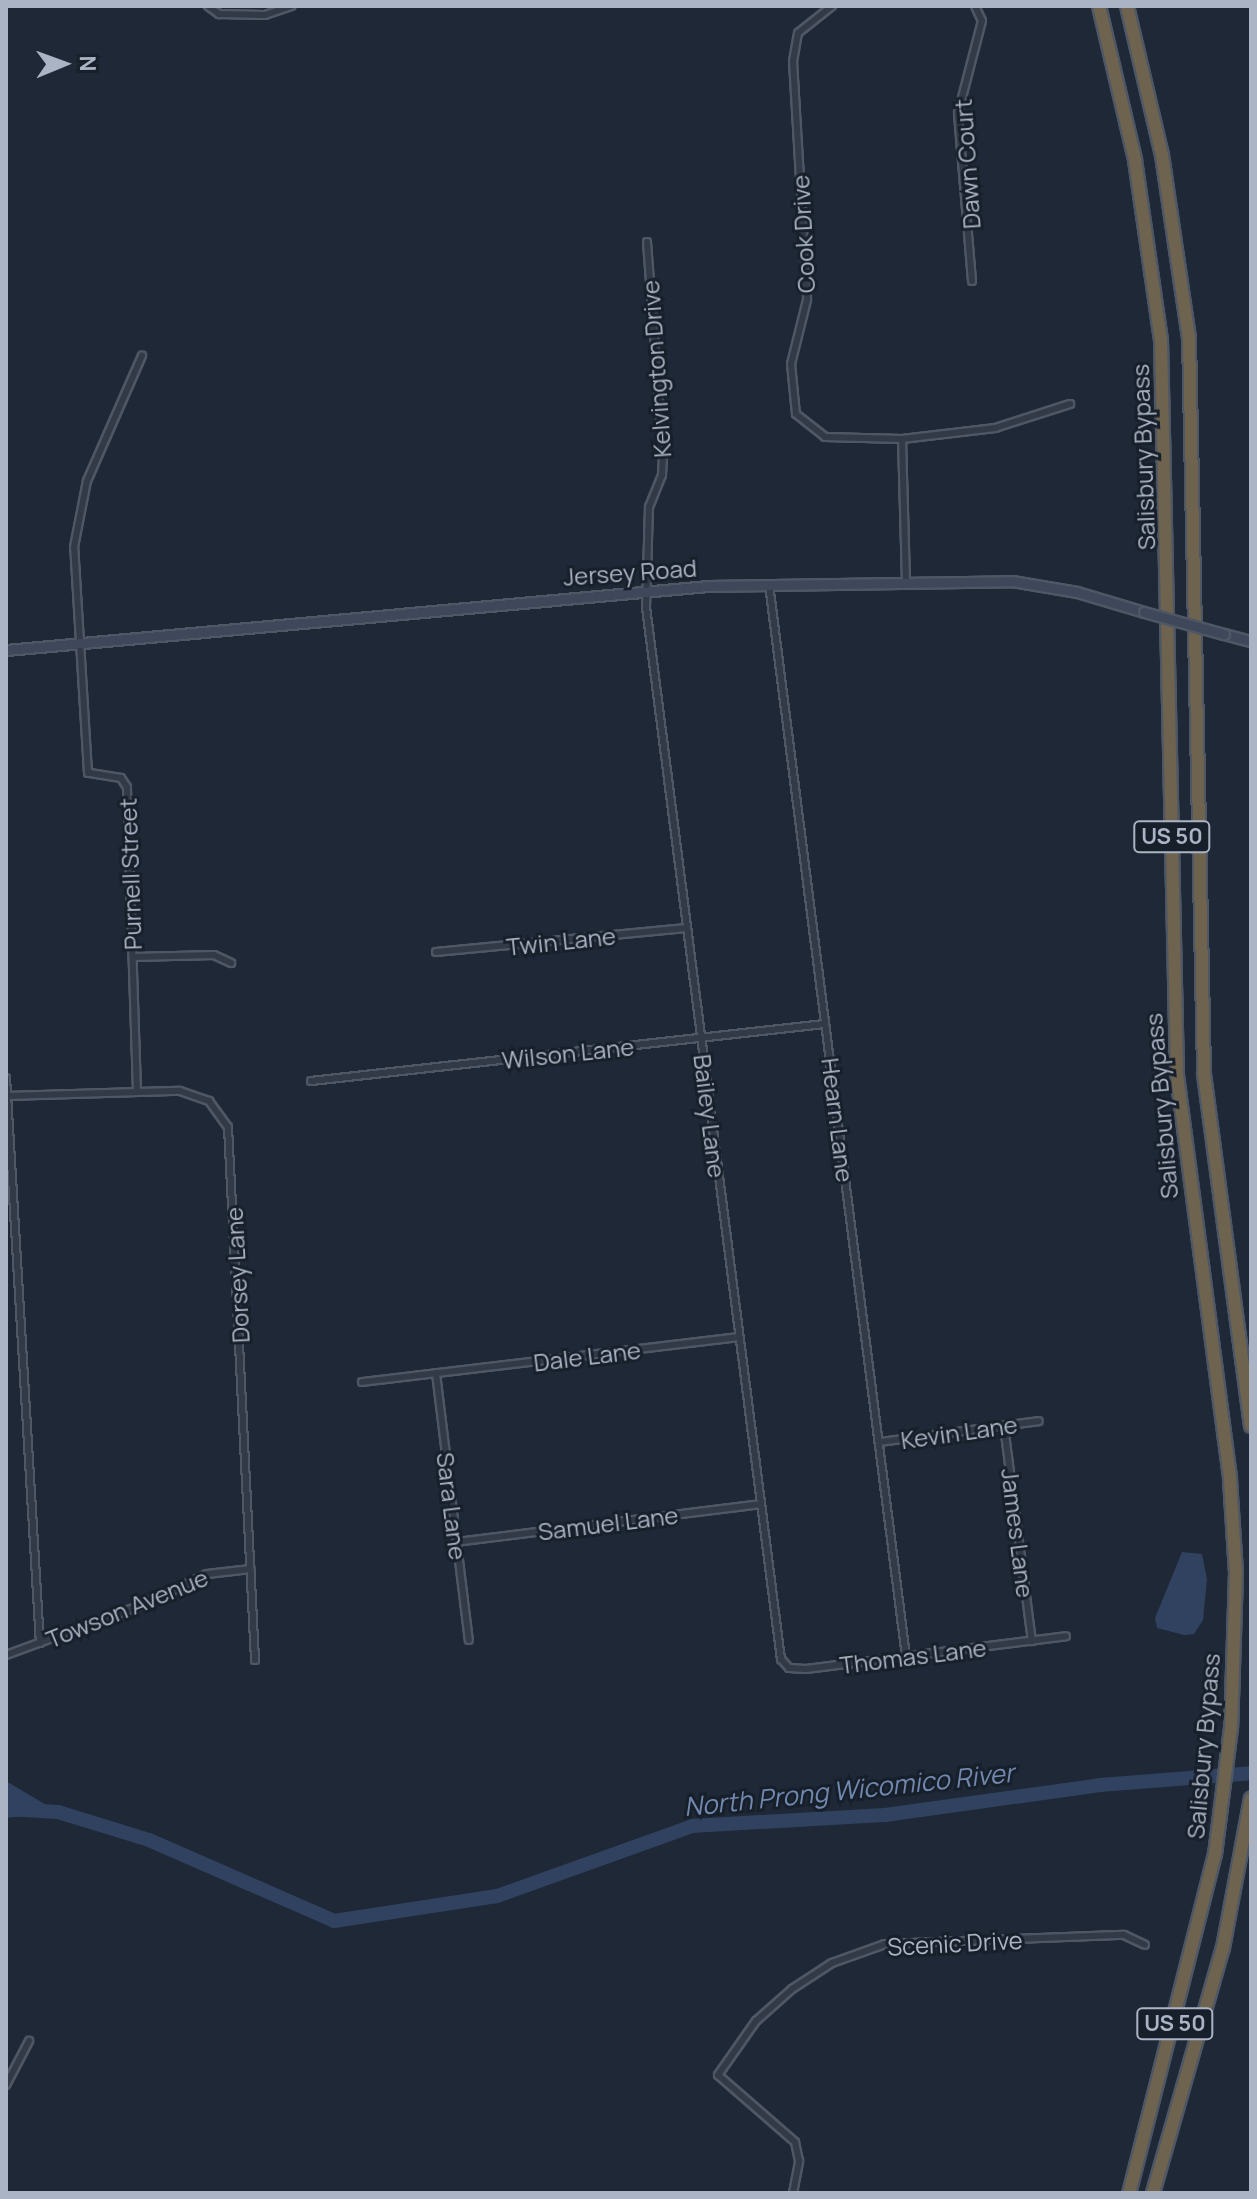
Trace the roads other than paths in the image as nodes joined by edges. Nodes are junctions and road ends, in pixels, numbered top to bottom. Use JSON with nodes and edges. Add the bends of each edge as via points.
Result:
{"nodes":[{"id":1,"x":208,"y":6,"type":"edge"},
{"id":2,"x":291,"y":6,"type":"edge"},
{"id":3,"x":832,"y":6,"type":"edge"},
{"id":4,"x":975,"y":6,"type":"edge"},
{"id":5,"x":1099,"y":6,"type":"edge"},
{"id":6,"x":1127,"y":6,"type":"edge"},
{"id":7,"x":647,"y":242,"type":"dead end"},
{"id":8,"x":972,"y":281,"type":"dead end"},
{"id":9,"x":142,"y":356,"type":"dead end"},
{"id":10,"x":1070,"y":404,"type":"dead end"},
{"id":11,"x":902,"y":439,"type":"junction"},
{"id":12,"x":906,"y":582,"type":"junction"},
{"id":13,"x":769,"y":584,"type":"junction"},
{"id":14,"x":647,"y":589,"type":"junction"},
{"id":15,"x":83,"y":641,"type":"junction"},
{"id":16,"x":1251,"y":641,"type":"edge"},
{"id":17,"x":6,"y":650,"type":"edge"},
{"id":18,"x":686,"y":928,"type":"junction"},
{"id":19,"x":436,"y":952,"type":"dead end"},
{"id":20,"x":133,"y":957,"type":"junction"},
{"id":21,"x":231,"y":963,"type":"dead end"},
{"id":22,"x":825,"y":1024,"type":"junction"},
{"id":23,"x":700,"y":1038,"type":"junction"},
{"id":24,"x":6,"y":1078,"type":"edge"},
{"id":25,"x":311,"y":1081,"type":"dead end"},
{"id":26,"x":137,"y":1091,"type":"junction"},
{"id":27,"x":7,"y":1096,"type":"edge"},
{"id":28,"x":738,"y":1337,"type":"junction"},
{"id":29,"x":436,"y":1373,"type":"junction"},
{"id":30,"x":362,"y":1382,"type":"dead end"},
{"id":31,"x":1039,"y":1421,"type":"dead end"},
{"id":32,"x":1004,"y":1426,"type":"junction"},
{"id":33,"x":1251,"y":1426,"type":"edge"},
{"id":34,"x":880,"y":1442,"type":"junction"},
{"id":35,"x":759,"y":1504,"type":"junction"},
{"id":36,"x":456,"y":1542,"type":"junction"},
{"id":37,"x":251,"y":1569,"type":"junction"},
{"id":38,"x":1066,"y":1636,"type":"dead end"},
{"id":39,"x":469,"y":1640,"type":"dead end"},
{"id":40,"x":1032,"y":1641,"type":"junction"},
{"id":41,"x":777,"y":1642,"type":"joint"},
{"id":42,"x":40,"y":1643,"type":"junction"},
{"id":43,"x":6,"y":1655,"type":"edge"},
{"id":44,"x":906,"y":1657,"type":"junction"},
{"id":45,"x":255,"y":1660,"type":"dead end"},
{"id":46,"x":1251,"y":1799,"type":"edge"},
{"id":47,"x":1145,"y":1945,"type":"dead end"},
{"id":48,"x":29,"y":2041,"type":"dead end"},
{"id":49,"x":6,"y":2085,"type":"edge"},
{"id":50,"x":793,"y":2193,"type":"edge"},
{"id":51,"x":1129,"y":2193,"type":"edge"},
{"id":52,"x":1153,"y":2193,"type":"edge"}],
"edges":[{"from":1,"to":2,"type":"street","via":[[219,14],[265,15]]},
{"from":3,"to":11,"type":"street","name":"Cook Drive","via":[[798,33],[793,61],[807,300],[791,364],[793,403],[803,424],[825,437]]},
{"from":4,"to":8,"type":"street","name":"Dawn Court","via":[[982,21],[958,113]]},
{"from":5,"to":51,"type":"highway","name":"Salisbury Bypass","number":"US 50","via":[[1135,160],[1161,340],[1177,1075],[1230,1480],[1234,1671],[1215,1854],[1197,1942]]},
{"from":6,"to":33,"type":"highway","name":"Salisbury Bypass","number":"US 50","via":[[1164,170],[1189,337],[1204,1074]]},
{"from":7,"to":14,"type":"street","name":"Kelvington Drive","via":[[663,456],[662,475],[649,507]]},
{"from":9,"to":15,"type":"street","via":[[78,513],[74,547]]},
{"from":10,"to":11,"type":"street","name":"Cook Drive","via":[[995,428]]},
{"from":11,"to":12,"type":"street"},
{"from":12,"to":13,"type":"street","name":"Jersey Road"},
{"from":12,"to":16,"type":"street","name":"Jersey Road","bridge":true,"via":[[1032,583]]},
{"from":13,"to":14,"type":"street","name":"Jersey Road"},
{"from":13,"to":22,"type":"street","name":"Hearn Lane"},
{"from":14,"to":15,"type":"street","name":"Jersey Road"},
{"from":14,"to":18,"type":"street","name":"Bailey Lane"},
{"from":15,"to":17,"type":"street","name":"Jersey Road"},
{"from":15,"to":20,"type":"street","name":"Purnell Street","via":[[88,773],[121,778],[127,787]]},
{"from":18,"to":19,"type":"street","name":"Twin Lane"},
{"from":18,"to":23,"type":"street","name":"Bailey Lane"},
{"from":20,"to":21,"type":"street","via":[[214,955]]},
{"from":20,"to":26,"type":"street","name":"Purnell Street"},
{"from":22,"to":23,"type":"street","name":"Wilson Lane"},
{"from":22,"to":34,"type":"street","name":"Hearn Lane"},
{"from":23,"to":25,"type":"street","name":"Wilson Lane"},
{"from":23,"to":28,"type":"street","name":"Bailey Lane"},
{"from":24,"to":27,"type":"street"},
{"from":26,"to":27,"type":"street","name":"Dorsey Lane"},
{"from":26,"to":37,"type":"street","name":"Dorsey Lane","via":[[180,1091],[201,1097],[217,1109],[230,1136]]},
{"from":27,"to":42,"type":"street"},
{"from":28,"to":29,"type":"street","name":"Dale Lane"},
{"from":28,"to":35,"type":"street","name":"Bailey Lane"},
{"from":29,"to":30,"type":"street"},
{"from":29,"to":36,"type":"street","name":"Sara Lane"},
{"from":31,"to":32,"type":"street","name":"Kevin Lane"},
{"from":32,"to":34,"type":"street","name":"Kevin Lane"},
{"from":32,"to":40,"type":"street","name":"James Lane"},
{"from":34,"to":44,"type":"street","name":"Hearn Lane"},
{"from":35,"to":36,"type":"street","name":"Samuel Lane"},
{"from":35,"to":41,"type":"street","name":"Bailey Lane"},
{"from":36,"to":39,"type":"street","name":"Sara Lane"},
{"from":37,"to":42,"type":"street","name":"Towson Avenue","via":[[207,1574]]},
{"from":37,"to":45,"type":"street","name":"Dorsey Lane"},
{"from":38,"to":40,"type":"street","name":"Thomas Lane"},
{"from":40,"to":44,"type":"street","name":"Thomas Lane"},
{"from":41,"to":44,"type":"street","name":"Thomas Lane","via":[[781,1659],[795,1670]]},
{"from":42,"to":43,"type":"street","name":"Towson Avenue"},
{"from":46,"to":52,"type":"highway","name":"Salisbury Bypass","number":"US 50","via":[[1223,1948]]},
{"from":47,"to":50,"type":"street","name":"Scenic Drive","via":[[1124,1935],[885,1944],[832,1963],[792,1989],[756,2021],[718,2075],[795,2142],[799,2161]]},
{"from":48,"to":49,"type":"street"}]}
